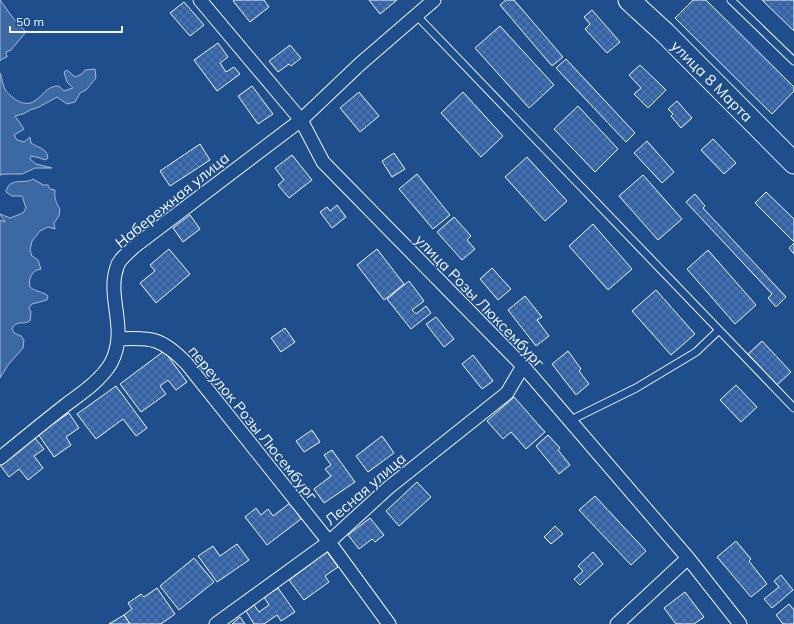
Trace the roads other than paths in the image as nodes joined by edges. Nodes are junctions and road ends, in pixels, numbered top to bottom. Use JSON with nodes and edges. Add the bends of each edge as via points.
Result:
{"nodes":[{"id":1,"x":200,"y":0,"type":"edge"},
{"id":2,"x":434,"y":0,"type":"edge"},
{"id":3,"x":629,"y":0,"type":"edge"},
{"id":4,"x":731,"y":0,"type":"edge"},
{"id":5,"x":417,"y":16,"type":"junction"},
{"id":6,"x":794,"y":61,"type":"edge"},
{"id":7,"x":301,"y":120,"type":"junction"},
{"id":8,"x":794,"y":163,"type":"edge"},
{"id":9,"x":718,"y":330,"type":"junction"},
{"id":10,"x":119,"y":339,"type":"junction"},
{"id":11,"x":522,"y":366,"type":"junction"},
{"id":12,"x":794,"y":408,"type":"edge"},
{"id":13,"x":569,"y":421,"type":"junction"},
{"id":14,"x":0,"y":458,"type":"edge"},
{"id":15,"x":329,"y":542,"type":"junction"},
{"id":16,"x":688,"y":558,"type":"junction"},
{"id":17,"x":216,"y":624,"type":"edge"},
{"id":18,"x":389,"y":624,"type":"edge"},
{"id":19,"x":616,"y":624,"type":"edge"},
{"id":20,"x":740,"y":624,"type":"edge"}],
"edges":[{"from":1,"to":7,"type":"street","name":"улица Розы Люксембург"},
{"from":2,"to":5,"type":"street","name":"Набережная улица"},
{"from":3,"to":8,"type":"main road","name":"улица 8 Марта"},
{"from":4,"to":6,"type":"lane"},
{"from":5,"to":7,"type":"street","name":"Набережная улица","via":[[360,64]]},
{"from":5,"to":9,"type":"lane"},
{"from":7,"to":10,"type":"street","name":"Набережная улица","via":[[135,246],[117,266],[115,297]]},
{"from":7,"to":11,"type":"street","name":"улица Розы Люксембург","via":[[323,162]]},
{"from":9,"to":12,"type":"lane"},
{"from":9,"to":13,"type":"lane","via":[[696,352],[636,388]]},
{"from":10,"to":14,"type":"street","name":"Набережная улица","via":[[110,364],[101,376]]},
{"from":10,"to":15,"type":"street","name":"переулок Розы Люсембург","via":[[152,339],[164,343],[175,352]]},
{"from":11,"to":13,"type":"street","name":"улица Розы Люксембург"},
{"from":11,"to":15,"type":"street","name":"Лесная улица","via":[[508,393],[388,488]]},
{"from":13,"to":16,"type":"street","name":"улица Розы Люксембург"},
{"from":15,"to":17,"type":"street","name":"Лесная улица"},
{"from":15,"to":18,"type":"street","name":"переулок Розы Люсембург"},
{"from":16,"to":19,"type":"street"},
{"from":16,"to":20,"type":"street","name":"улица Розы Люксембург"}]}
